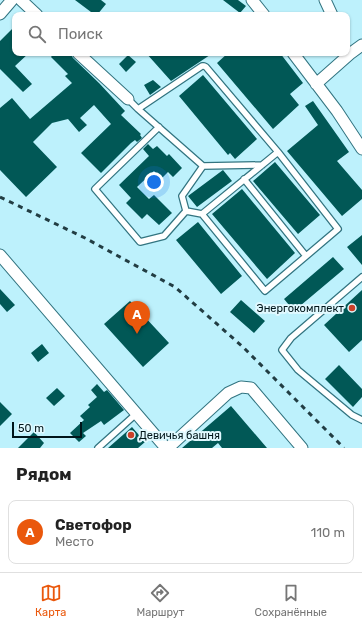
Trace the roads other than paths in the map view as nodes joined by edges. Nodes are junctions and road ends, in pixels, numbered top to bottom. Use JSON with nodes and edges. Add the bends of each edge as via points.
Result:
{"nodes":[{"id":1,"x":12,"y":0,"type":"edge"},
{"id":2,"x":21,"y":0,"type":"edge"},
{"id":3,"x":325,"y":0,"type":"edge"},
{"id":4,"x":34,"y":12,"type":"edge"},
{"id":5,"x":331,"y":12,"type":"edge"},
{"id":6,"x":0,"y":14,"type":"edge"},
{"id":7,"x":362,"y":45,"type":"edge"},
{"id":8,"x":350,"y":49,"type":"edge"},
{"id":9,"x":81,"y":56,"type":"edge"},
{"id":10,"x":295,"y":56,"type":"edge"},
{"id":11,"x":342,"y":56,"type":"edge"},
{"id":12,"x":316,"y":84,"type":"junction"},
{"id":13,"x":128,"y":99,"type":"joint"},
{"id":14,"x":138,"y":108,"type":"junction"},
{"id":15,"x":158,"y":126,"type":"junction"},
{"id":16,"x":362,"y":149,"type":"edge"},
{"id":17,"x":278,"y":152,"type":"junction"},
{"id":18,"x":262,"y":165,"type":"junction"},
{"id":19,"x":203,"y":166,"type":"junction"},
{"id":20,"x":244,"y":179,"type":"junction"},
{"id":21,"x":186,"y":211,"type":"junction"},
{"id":22,"x":202,"y":214,"type":"junction"},
{"id":23,"x":0,"y":255,"type":"edge"},
{"id":24,"x":306,"y":256,"type":"junction"},
{"id":25,"x":362,"y":277,"type":"edge"},
{"id":26,"x":136,"y":414,"type":"junction"},
{"id":27,"x":362,"y":420,"type":"edge"},
{"id":28,"x":98,"y":448,"type":"edge"},
{"id":29,"x":167,"y":448,"type":"edge"},
{"id":30,"x":302,"y":448,"type":"edge"}],
"edges":[{"from":1,"to":6,"type":"street"},
{"from":2,"to":4,"type":"street"},
{"from":3,"to":5,"type":"street"},
{"from":7,"to":8,"type":"street"},
{"from":9,"to":13,"type":"street"},
{"from":10,"to":12,"type":"street"},
{"from":11,"to":12,"type":"street"},
{"from":12,"to":16,"type":"street"},
{"from":13,"to":14,"type":"lane"},
{"from":14,"to":15,"type":"lane"},
{"from":14,"to":17,"type":"lane","via":[[204,66]]},
{"from":15,"to":19,"type":"lane"},
{"from":15,"to":21,"type":"lane","via":[[95,189],[140,242],[164,236]]},
{"from":17,"to":18,"type":"lane"},
{"from":17,"to":24,"type":"lane","via":[[338,229]]},
{"from":18,"to":19,"type":"lane"},
{"from":18,"to":20,"type":"lane"},
{"from":19,"to":21,"type":"lane","via":[[182,196]]},
{"from":20,"to":22,"type":"lane"},
{"from":20,"to":24,"type":"lane"},
{"from":21,"to":22,"type":"lane"},
{"from":22,"to":24,"type":"lane","via":[[265,291]]},
{"from":23,"to":26,"type":"street"},
{"from":25,"to":27,"type":"lane","via":[[291,338],[282,350],[298,370],[352,415]]},
{"from":26,"to":28,"type":"lane"},
{"from":26,"to":29,"type":"street"},
{"from":29,"to":30,"type":"street","via":[[228,393],[240,387],[250,388]]}]}
